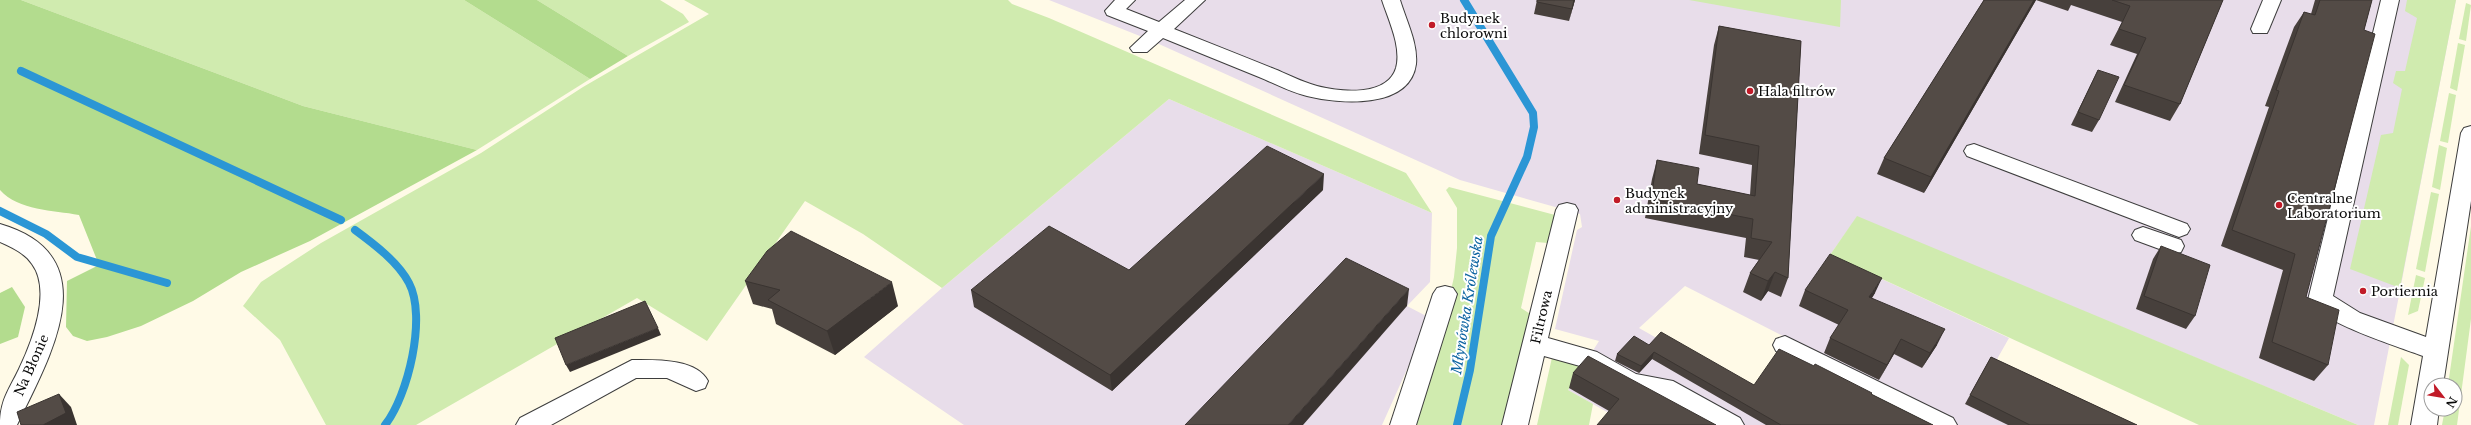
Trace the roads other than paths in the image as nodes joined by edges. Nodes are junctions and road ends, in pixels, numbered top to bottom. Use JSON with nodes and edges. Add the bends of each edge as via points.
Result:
{"nodes":[{"id":1,"x":1126,"y":0,"type":"edge"},
{"id":2,"x":1196,"y":0,"type":"edge"},
{"id":3,"x":1391,"y":0,"type":"edge"},
{"id":4,"x":2272,"y":0,"type":"edge"},
{"id":5,"x":2390,"y":0,"type":"edge"},
{"id":6,"x":2260,"y":29,"type":"dead end"},
{"id":7,"x":1160,"y":32,"type":"junction"},
{"id":8,"x":1140,"y":48,"type":"dead end"},
{"id":9,"x":2471,"y":133,"type":"edge"},
{"id":10,"x":1974,"y":151,"type":"dead end"},
{"id":11,"x":2468,"y":177,"type":"edge"},
{"id":12,"x":1567,"y":210,"type":"dead end"},
{"id":13,"x":0,"y":232,"type":"edge"},
{"id":14,"x":2142,"y":235,"type":"dead end"},
{"id":15,"x":1445,"y":294,"type":"dead end"},
{"id":16,"x":1535,"y":344,"type":"junction"},
{"id":17,"x":1785,"y":345,"type":"dead end"},
{"id":18,"x":2436,"y":345,"type":"junction"},
{"id":19,"x":696,"y":382,"type":"dead end"},
{"id":20,"x":4,"y":425,"type":"edge"},
{"id":21,"x":529,"y":425,"type":"edge"},
{"id":22,"x":1403,"y":425,"type":"edge"},
{"id":23,"x":1515,"y":425,"type":"edge"},
{"id":24,"x":1731,"y":425,"type":"edge"},
{"id":25,"x":1944,"y":425,"type":"edge"},
{"id":26,"x":2424,"y":425,"type":"edge"}],
"edges":[{"from":1,"to":7,"type":"street","via":[[1114,11]]},
{"from":2,"to":7,"type":"street"},
{"from":3,"to":7,"type":"street","via":[[1407,57],[1406,68],[1401,79],[1393,86],[1362,96],[1343,97],[1311,91]]},
{"from":4,"to":6,"type":"street"},
{"from":5,"to":18,"type":"street","via":[[2346,200],[2320,300],[2352,319]]},
{"from":7,"to":8,"type":"street"},
{"from":9,"to":11,"type":"street"},
{"from":10,"to":14,"type":"street","via":[[2176,238]]},
{"from":11,"to":18,"type":"street"},
{"from":12,"to":16,"type":"street","name":"Filtrowa"},
{"from":13,"to":20,"type":"street","name":"Na Błonie","via":[[26,245],[44,263],[53,286],[51,313],[43,342]]},
{"from":15,"to":22,"type":"street"},
{"from":16,"to":23,"type":"street","name":"Filtrowa"},
{"from":16,"to":24,"type":"street","via":[[1588,359],[1631,383],[1664,388]]},
{"from":17,"to":25,"type":"street"},
{"from":18,"to":26,"type":"street"},
{"from":19,"to":21,"type":"street","via":[[670,369],[632,370]]}]}
